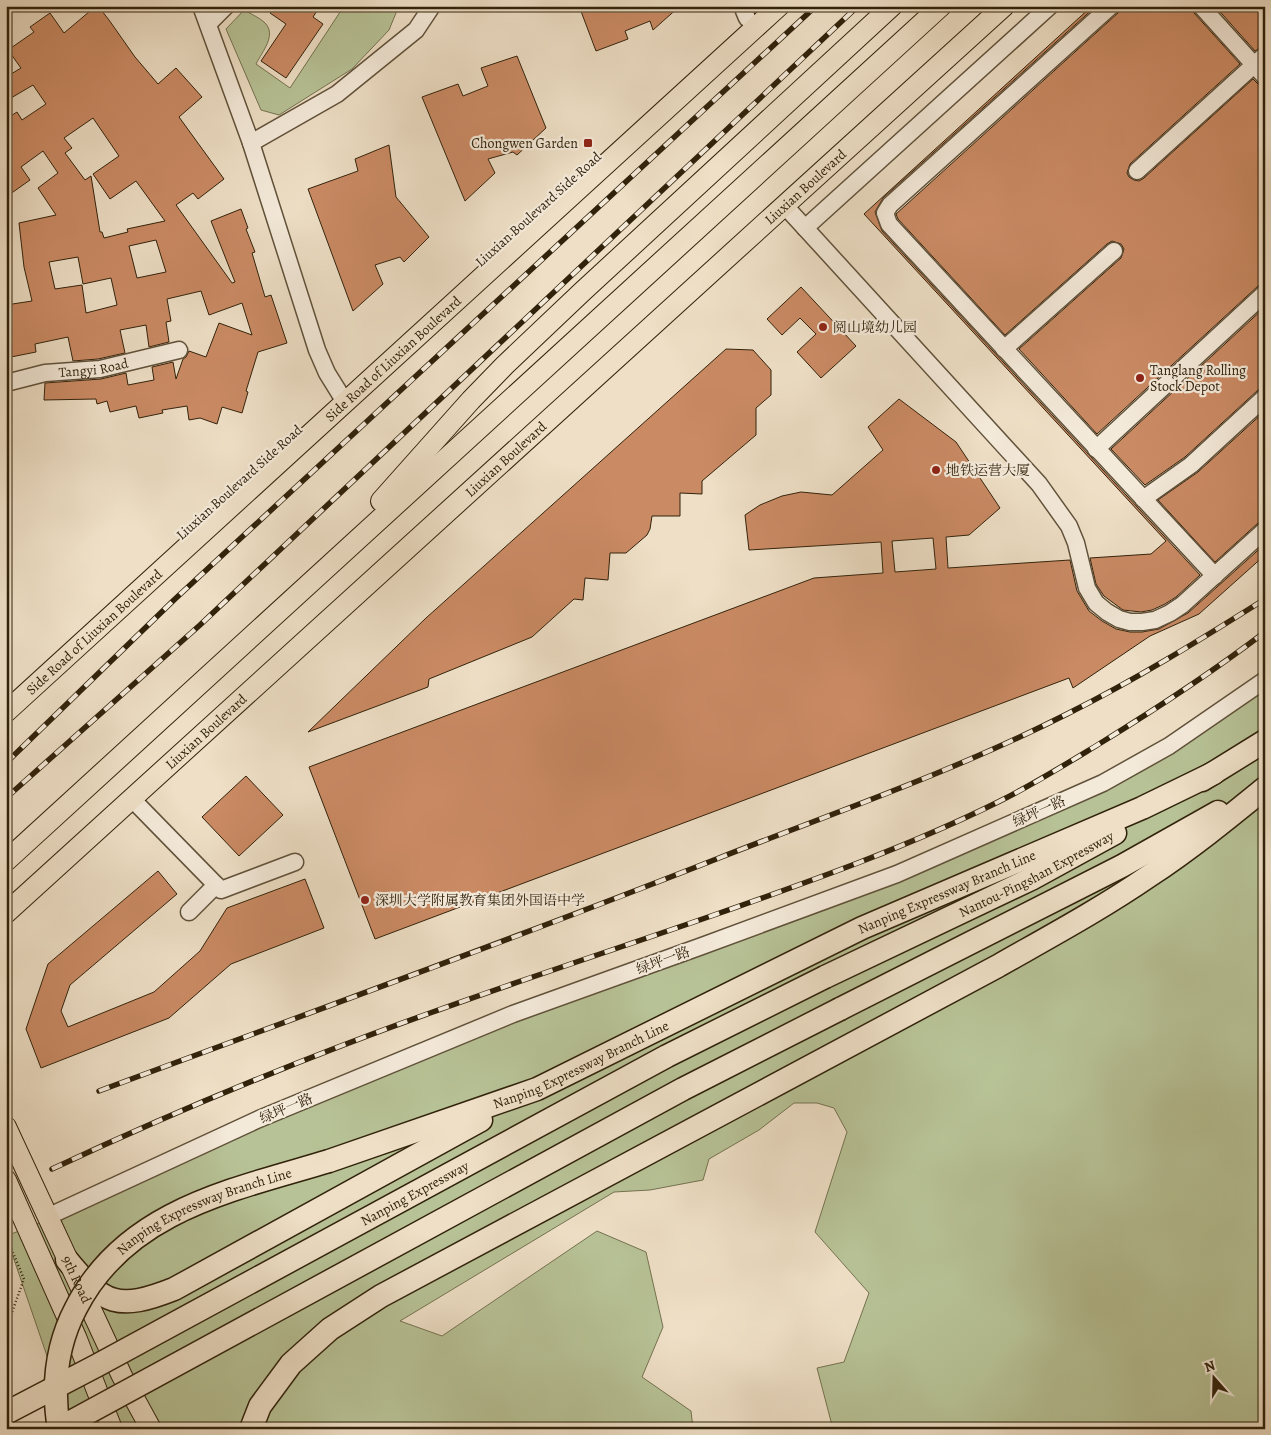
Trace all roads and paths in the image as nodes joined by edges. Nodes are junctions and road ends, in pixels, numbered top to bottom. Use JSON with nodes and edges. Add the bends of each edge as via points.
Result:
{"nodes":[{"id":1,"x":201,"y":6,"type":"edge"},
{"id":2,"x":226,"y":6,"type":"edge"},
{"id":3,"x":432,"y":6,"type":"edge"},
{"id":4,"x":779,"y":6,"type":"edge"},
{"id":5,"x":892,"y":6,"type":"edge"},
{"id":6,"x":941,"y":6,"type":"edge"},
{"id":7,"x":1004,"y":6,"type":"edge"},
{"id":8,"x":1050,"y":6,"type":"edge"},
{"id":9,"x":1111,"y":6,"type":"edge"},
{"id":10,"x":1201,"y":6,"type":"edge"},
{"id":11,"x":750,"y":10,"type":"edge"},
{"id":12,"x":208,"y":24,"type":"junction"},
{"id":13,"x":1261,"y":66,"type":"edge"},
{"id":14,"x":250,"y":143,"type":"junction"},
{"id":15,"x":1137,"y":171,"type":"dead end"},
{"id":16,"x":785,"y":206,"type":"junction"},
{"id":17,"x":805,"y":228,"type":"junction"},
{"id":18,"x":1114,"y":251,"type":"dead end"},
{"id":19,"x":1265,"y":293,"type":"edge"},
{"id":20,"x":1004,"y":349,"type":"junction"},
{"id":21,"x":179,"y":350,"type":"dead end"},
{"id":22,"x":6,"y":383,"type":"edge"},
{"id":23,"x":342,"y":397,"type":"junction"},
{"id":24,"x":1265,"y":397,"type":"edge"},
{"id":25,"x":1096,"y":448,"type":"junction"},
{"id":26,"x":1142,"y":499,"type":"junction"},
{"id":27,"x":1265,"y":530,"type":"edge"},
{"id":28,"x":1215,"y":576,"type":"junction"},
{"id":29,"x":303,"y":588,"type":"junction"},
{"id":30,"x":1265,"y":680,"type":"edge"},
{"id":31,"x":6,"y":694,"type":"edge"},
{"id":32,"x":6,"y":712,"type":"edge"},
{"id":33,"x":1265,"y":741,"type":"edge"},
{"id":34,"x":1214,"y":773,"type":"junction"},
{"id":35,"x":1265,"y":787,"type":"edge"},
{"id":36,"x":132,"y":799,"type":"junction"},
{"id":37,"x":6,"y":861,"type":"edge"},
{"id":38,"x":295,"y":862,"type":"dead end"},
{"id":39,"x":43,"y":879,"type":"junction"},
{"id":40,"x":216,"y":885,"type":"junction"},
{"id":41,"x":189,"y":912,"type":"dead end"},
{"id":42,"x":6,"y":913,"type":"edge"},
{"id":43,"x":6,"y":926,"type":"edge"},
{"id":44,"x":825,"y":977,"type":"joint"},
{"id":45,"x":537,"y":1089,"type":"junction"},
{"id":46,"x":6,"y":1127,"type":"edge"},
{"id":47,"x":6,"y":1180,"type":"edge"},
{"id":48,"x":47,"y":1218,"type":"junction"},
{"id":49,"x":6,"y":1236,"type":"edge"},
{"id":50,"x":67,"y":1260,"type":"junction"},
{"id":51,"x":6,"y":1329,"type":"edge"},
{"id":52,"x":6,"y":1412,"type":"edge"},
{"id":53,"x":59,"y":1429,"type":"edge"},
{"id":54,"x":112,"y":1429,"type":"edge"},
{"id":55,"x":151,"y":1429,"type":"edge"},
{"id":56,"x":251,"y":1429,"type":"edge"}],
"edges":[{"from":1,"to":12,"type":"street"},
{"from":2,"to":12,"type":"street"},
{"from":3,"to":14,"type":"street","via":[[416,30],[337,94]]},
{"from":4,"to":23,"type":"main road","name":"Side Road of Liuxian Boulevard"},
{"from":5,"to":29,"type":"main road","via":[[505,365]]},
{"from":6,"to":29,"type":"main road"},
{"from":7,"to":16,"type":"main road","name":"Liuxian Boulevard"},
{"from":8,"to":17,"type":"street"},
{"from":9,"to":20,"type":"street","via":[[890,205],[886,213],[889,224]]},
{"from":10,"to":13,"type":"street"},
{"from":11,"to":23,"type":"main road","name":"Liuxian Boulevard Side Road"},
{"from":12,"to":14,"type":"street"},
{"from":13,"to":15,"type":"street"},
{"from":14,"to":23,"type":"street","via":[[318,350]]},
{"from":16,"to":17,"type":"street"},
{"from":16,"to":36,"type":"main road","name":"Liuxian Boulevard"},
{"from":17,"to":28,"type":"street","via":[[1021,463],[1062,513],[1076,543],[1087,588],[1107,612],[1130,622],[1155,620],[1192,597]]},
{"from":18,"to":20,"type":"street"},
{"from":19,"to":25,"type":"street"},
{"from":20,"to":25,"type":"street"},
{"from":21,"to":22,"type":"street","name":"Tangyi Road","via":[[100,369],[45,373]]},
{"from":23,"to":31,"type":"main road","name":"Liuxian Boulevard Side Road"},
{"from":23,"to":32,"type":"main road","name":"Side Road of Liuxian Boulevard"},
{"from":24,"to":26,"type":"street","via":[[1191,465]]},
{"from":25,"to":26,"type":"street"},
{"from":26,"to":28,"type":"street"},
{"from":27,"to":28,"type":"street"},
{"from":29,"to":37,"type":"main road"},
{"from":30,"to":48,"type":"street","name":"绿坪一路","via":[[1169,746],[1102,783],[915,866],[513,1014],[259,1119]]},
{"from":33,"to":34,"type":"highway","name":"Nantou-Pingshan Expressway"},
{"from":34,"to":44,"type":"highway","name":"Nantou-Pingshan Expressway","via":[[1091,847]]},
{"from":34,"to":45,"type":"highway","name":"Nanping Expressway Branch Line","via":[[1142,808],[862,928]]},
{"from":35,"to":53,"type":"highway","bridge":true,"via":[[1122,866],[674,1093]]},
{"from":35,"to":56,"type":"highway","via":[[1198,842],[1083,918],[381,1296],[330,1329],[291,1364],[260,1406]]},
{"from":36,"to":39,"type":"main road","name":"Liuxian Boulevard"},
{"from":36,"to":40,"type":"street"},
{"from":38,"to":40,"type":"street","via":[[221,890]]},
{"from":39,"to":42,"type":"main road","name":"Liuxian Boulevard"},
{"from":39,"to":43,"type":"main road"},
{"from":40,"to":41,"type":"street"},
{"from":44,"to":52,"type":"highway","name":"Nanping Expressway","bridge":true,"via":[[667,1056]]},
{"from":45,"to":50,"type":"highway","via":[[174,1289],[154,1297],[133,1302],[98,1294]]},
{"from":45,"to":53,"type":"highway","name":"Nanping Expressway Branch Line","bridge":true,"via":[[189,1206],[141,1232],[104,1265],[85,1289],[70,1318],[59,1351],[55,1379]]},
{"from":46,"to":48,"type":"main road","name":"9th Road"},
{"from":47,"to":54,"type":"main road","name":"9th Road","via":[[76,1337]]},
{"from":48,"to":50,"type":"main road","name":"9th Road"},
{"from":49,"to":51,"type":"path","via":[[24,1280]]},
{"from":50,"to":55,"type":"main road","name":"9th Road"}]}
